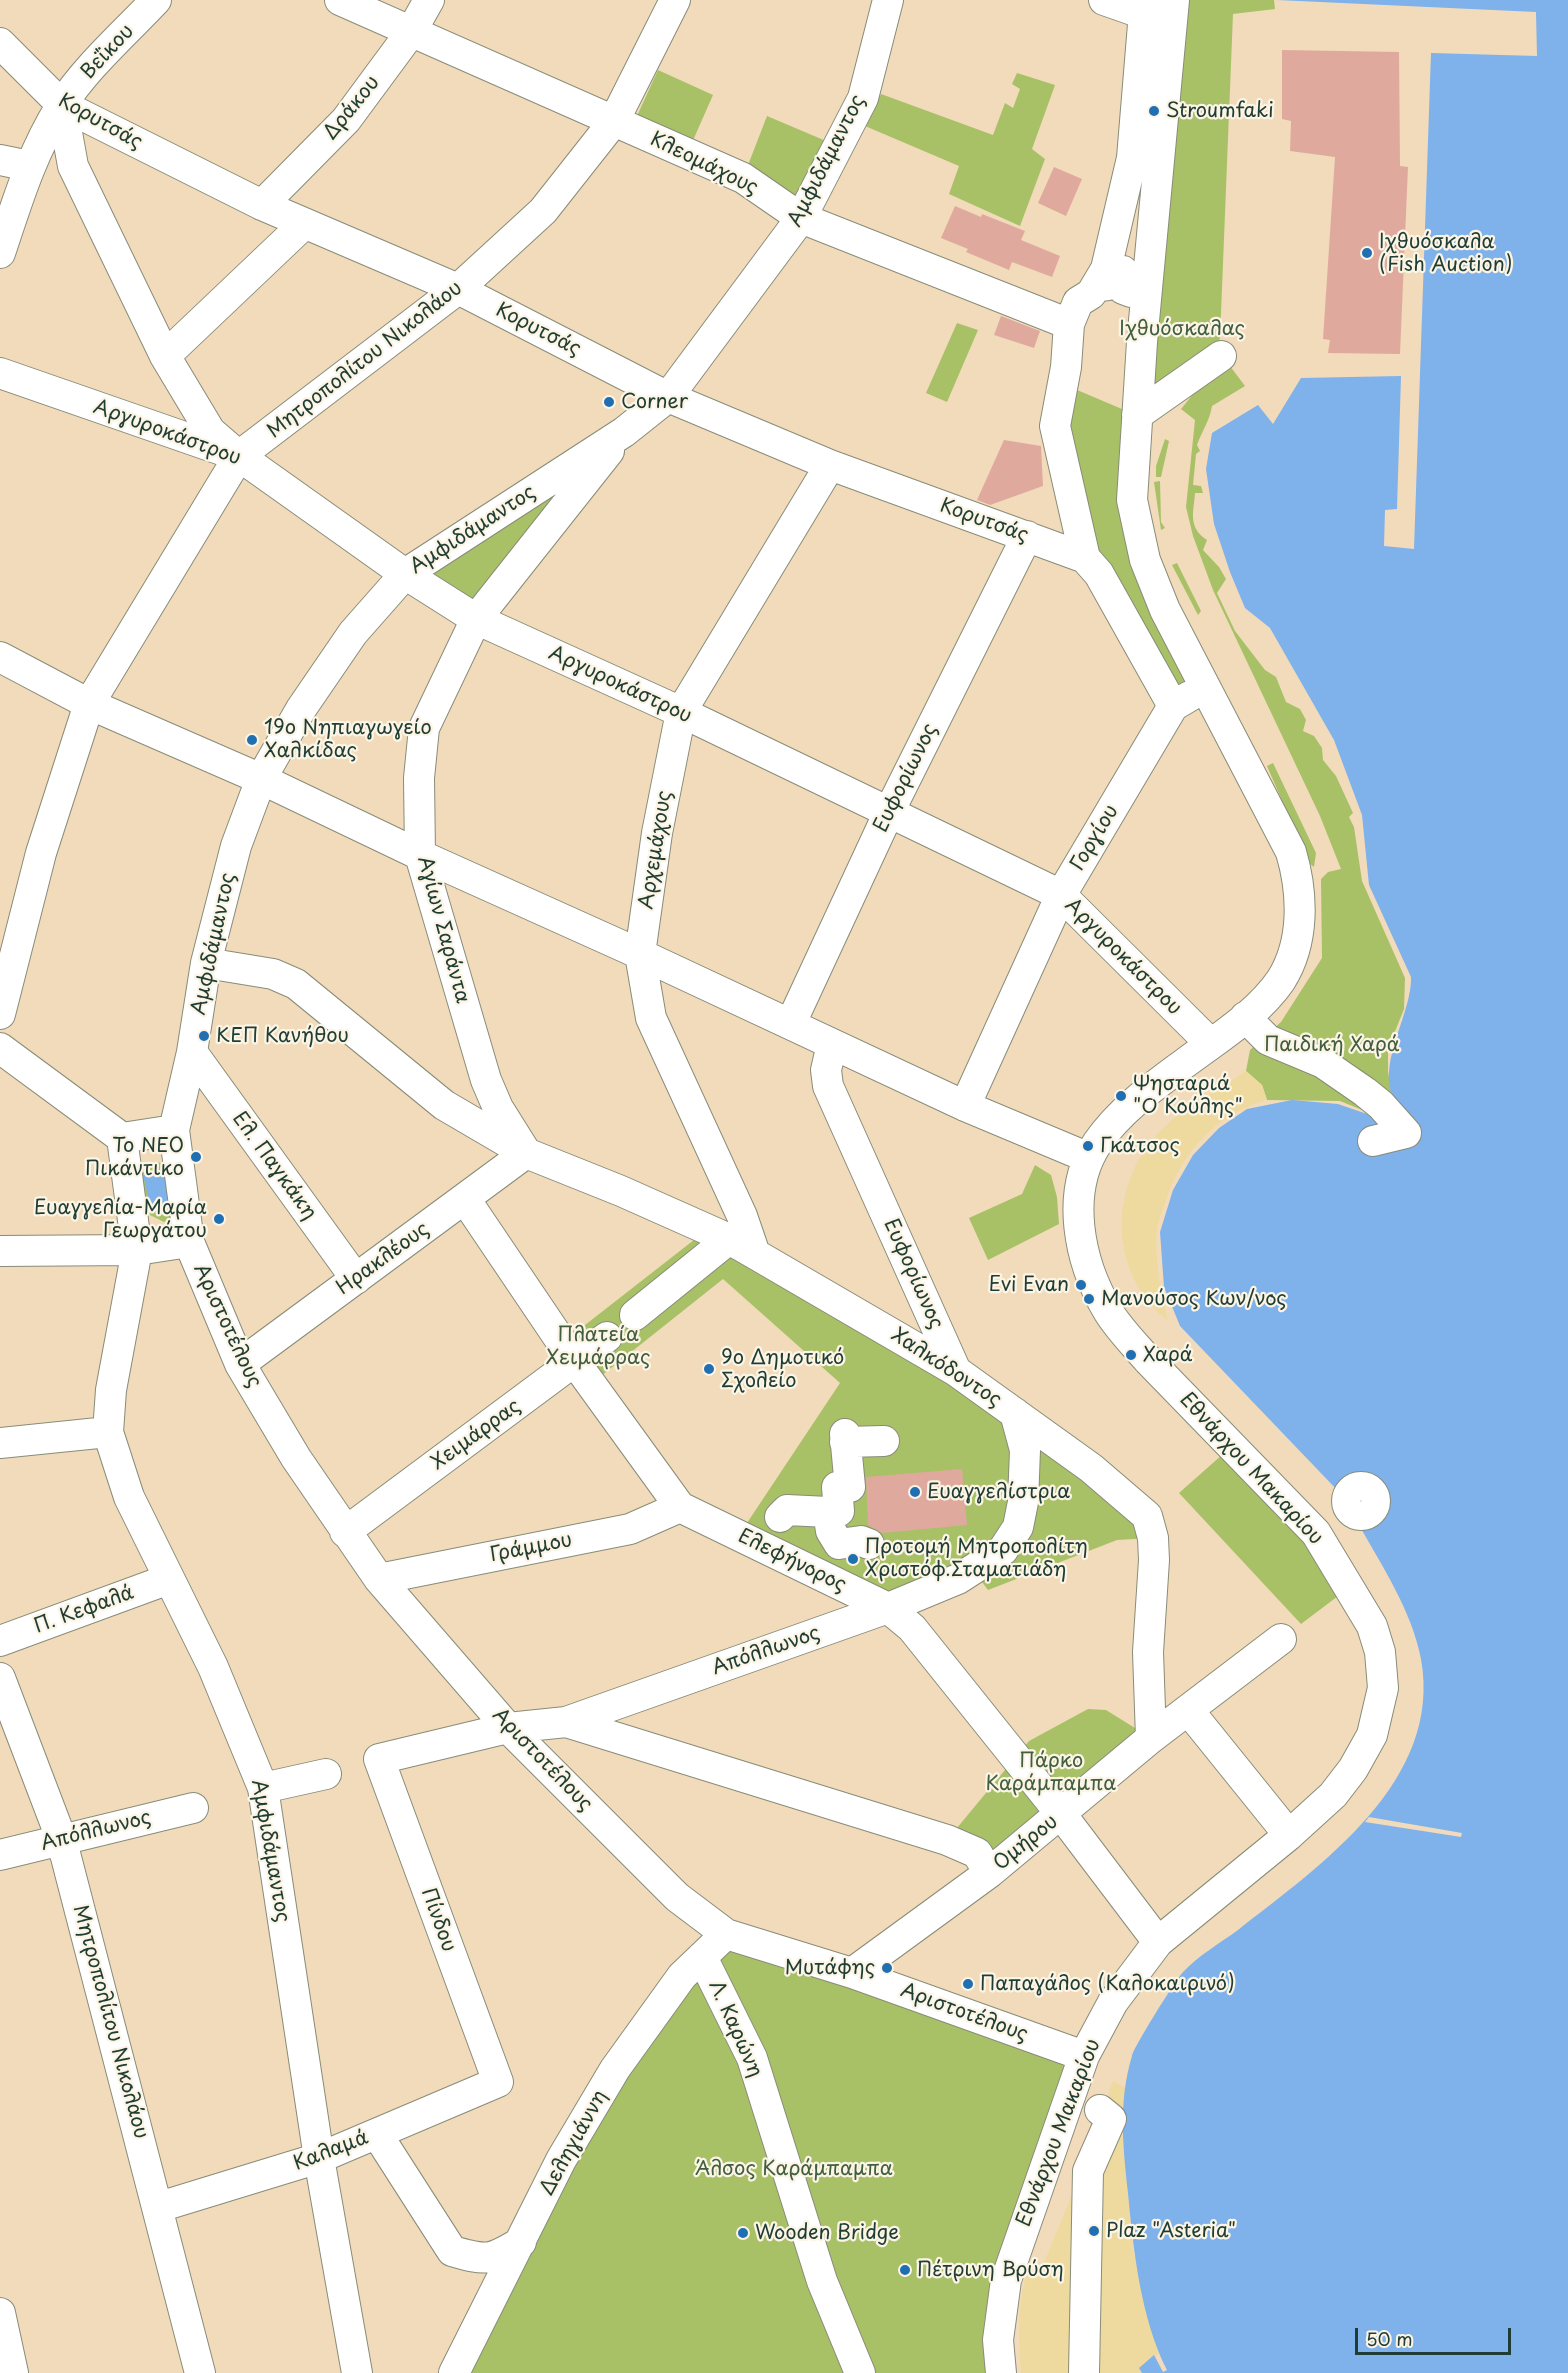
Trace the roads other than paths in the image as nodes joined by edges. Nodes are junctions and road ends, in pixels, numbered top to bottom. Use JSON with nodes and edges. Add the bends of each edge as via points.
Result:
{"nodes":[{"id":1,"x":156,"y":0,"type":"edge"},
{"id":2,"x":340,"y":0,"type":"edge"},
{"id":3,"x":429,"y":0,"type":"edge"},
{"id":4,"x":675,"y":0,"type":"edge"},
{"id":5,"x":888,"y":0,"type":"edge"},
{"id":6,"x":1104,"y":0,"type":"edge"},
{"id":7,"x":1174,"y":0,"type":"edge"},
{"id":8,"x":1145,"y":7,"type":"edge"},
{"id":9,"x":411,"y":32,"type":"junction"},
{"id":10,"x":0,"y":43,"type":"edge"},
{"id":11,"x":62,"y":105,"type":"junction"},
{"id":12,"x":614,"y":122,"type":"junction"},
{"id":13,"x":0,"y":160,"type":"edge"},
{"id":14,"x":29,"y":166,"type":"junction"},
{"id":15,"x":262,"y":205,"type":"junction"},
{"id":16,"x":801,"y":218,"type":"junction"},
{"id":17,"x":304,"y":224,"type":"junction"},
{"id":18,"x":0,"y":253,"type":"edge"},
{"id":19,"x":1147,"y":283,"type":"junction"},
{"id":20,"x":1094,"y":287,"type":"junction"},
{"id":21,"x":458,"y":289,"type":"junction"},
{"id":22,"x":1069,"y":324,"type":"junction"},
{"id":23,"x":165,"y":356,"type":"junction"},
{"id":24,"x":1221,"y":356,"type":"dead end"},
{"id":25,"x":0,"y":373,"type":"edge"},
{"id":26,"x":668,"y":397,"type":"junction"},
{"id":27,"x":1137,"y":415,"type":"junction"},
{"id":28,"x":624,"y":432,"type":"junction"},
{"id":29,"x":239,"y":456,"type":"junction"},
{"id":30,"x":830,"y":465,"type":"junction"},
{"id":31,"x":1027,"y":536,"type":"junction"},
{"id":32,"x":1092,"y":566,"type":"junction"},
{"id":33,"x":405,"y":574,"type":"junction"},
{"id":34,"x":476,"y":619,"type":"junction"},
{"id":35,"x":0,"y":657,"type":"edge"},
{"id":36,"x":1204,"y":687,"type":"junction"},
{"id":37,"x":89,"y":704,"type":"junction"},
{"id":38,"x":1173,"y":706,"type":"junction"},
{"id":39,"x":681,"y":712,"type":"junction"},
{"id":40,"x":261,"y":778,"type":"junction"},
{"id":41,"x":889,"y":812,"type":"junction"},
{"id":42,"x":420,"y":855,"type":"junction"},
{"id":43,"x":1061,"y":895,"type":"junction"},
{"id":44,"x":640,"y":954,"type":"junction"},
{"id":45,"x":206,"y":963,"type":"junction"},
{"id":46,"x":0,"y":1014,"type":"edge"},
{"id":47,"x":1245,"y":1017,"type":"junction"},
{"id":48,"x":791,"y":1023,"type":"junction"},
{"id":49,"x":832,"y":1044,"type":"junction"},
{"id":50,"x":1211,"y":1044,"type":"junction"},
{"id":51,"x":0,"y":1048,"type":"edge"},
{"id":52,"x":192,"y":1052,"type":"junction"},
{"id":53,"x":965,"y":1106,"type":"junction"},
{"id":54,"x":174,"y":1130,"type":"junction"},
{"id":55,"x":122,"y":1138,"type":"junction"},
{"id":56,"x":1373,"y":1140,"type":"dead end"},
{"id":57,"x":526,"y":1153,"type":"junction"},
{"id":58,"x":1089,"y":1158,"type":"junction"},
{"id":59,"x":465,"y":1199,"type":"junction"},
{"id":60,"x":729,"y":1239,"type":"junction"},
{"id":61,"x":189,"y":1242,"type":"junction"},
{"id":62,"x":137,"y":1250,"type":"junction"},
{"id":63,"x":0,"y":1251,"type":"edge"},
{"id":64,"x":755,"y":1254,"type":"junction"},
{"id":65,"x":356,"y":1279,"type":"junction"},
{"id":66,"x":575,"y":1362,"type":"junction"},
{"id":67,"x":240,"y":1364,"type":"junction"},
{"id":68,"x":956,"y":1371,"type":"junction"},
{"id":69,"x":1015,"y":1413,"type":"junction"},
{"id":70,"x":108,"y":1432,"type":"junction"},
{"id":71,"x":884,"y":1441,"type":"dead end"},
{"id":72,"x":0,"y":1443,"type":"edge"},
{"id":73,"x":680,"y":1507,"type":"junction"},
{"id":74,"x":1349,"y":1510,"type":"dead end"},
{"id":75,"x":828,"y":1512,"type":"junction"},
{"id":76,"x":345,"y":1532,"type":"junction"},
{"id":77,"x":773,"y":1532,"type":"junction"},
{"id":78,"x":1316,"y":1533,"type":"junction"},
{"id":79,"x":865,"y":1569,"type":"junction"},
{"id":80,"x":169,"y":1579,"type":"junction"},
{"id":81,"x":379,"y":1579,"type":"junction"},
{"id":82,"x":888,"y":1608,"type":"junction"},
{"id":83,"x":1281,"y":1639,"type":"dead end"},
{"id":84,"x":0,"y":1641,"type":"edge"},
{"id":85,"x":0,"y":1678,"type":"edge"},
{"id":86,"x":1189,"y":1711,"type":"junction"},
{"id":87,"x":566,"y":1722,"type":"junction"},
{"id":88,"x":508,"y":1728,"type":"junction"},
{"id":89,"x":1151,"y":1738,"type":"junction"},
{"id":90,"x":379,"y":1759,"type":"joint"},
{"id":91,"x":326,"y":1774,"type":"dead end"},
{"id":92,"x":263,"y":1788,"type":"junction"},
{"id":93,"x":193,"y":1808,"type":"dead end"},
{"id":94,"x":1061,"y":1814,"type":"junction"},
{"id":95,"x":1289,"y":1835,"type":"junction"},
{"id":96,"x":61,"y":1838,"type":"junction"},
{"id":97,"x":0,"y":1855,"type":"edge"},
{"id":98,"x":988,"y":1873,"type":"junction"},
{"id":99,"x":726,"y":1934,"type":"junction"},
{"id":100,"x":1158,"y":1942,"type":"junction"},
{"id":101,"x":702,"y":1957,"type":"junction"},
{"id":102,"x":852,"y":1973,"type":"junction"},
{"id":103,"x":1084,"y":2056,"type":"junction"},
{"id":104,"x":498,"y":2082,"type":"joint"},
{"id":105,"x":1074,"y":2086,"type":"junction"},
{"id":106,"x":377,"y":2134,"type":"junction"},
{"id":107,"x":319,"y":2158,"type":"junction"},
{"id":108,"x":159,"y":2207,"type":"junction"},
{"id":109,"x":521,"y":2242,"type":"junction"},
{"id":110,"x":0,"y":2313,"type":"edge"},
{"id":111,"x":13,"y":2373,"type":"edge"},
{"id":112,"x":200,"y":2373,"type":"edge"},
{"id":113,"x":357,"y":2373,"type":"edge"},
{"id":114,"x":454,"y":2373,"type":"edge"},
{"id":115,"x":860,"y":2373,"type":"edge"},
{"id":116,"x":1001,"y":2373,"type":"edge"},
{"id":117,"x":1084,"y":2373,"type":"edge"}],
"edges":[{"from":1,"to":11,"type":"street","name":"Βεΐκου"},
{"from":2,"to":9,"type":"street","name":"Κλεομάχους"},
{"from":3,"to":9,"type":"street","name":"Δράκου"},
{"from":4,"to":12,"type":"street","name":"Μητροπολίτου Νικολάου"},
{"from":5,"to":16,"type":"street","name":"Αμφιδάμαντος","via":[[863,98]]},
{"from":6,"to":8,"type":"street"},
{"from":7,"to":19,"type":"street"},
{"from":8,"to":20,"type":"street","via":[[1132,158],[1106,269]]},
{"from":9,"to":12,"type":"street","name":"Κλεομάχους"},
{"from":9,"to":15,"type":"street","name":"Δράκου","via":[[346,120]]},
{"from":10,"to":11,"type":"street","name":"Κορυτσάς"},
{"from":11,"to":14,"type":"street","name":"Βεΐκου"},
{"from":11,"to":15,"type":"street","name":"Κορυτσάς"},
{"from":11,"to":23,"type":"street","via":[[73,166]]},
{"from":12,"to":16,"type":"street","name":"Κλεομάχους","via":[[743,178]]},
{"from":12,"to":21,"type":"street","name":"Μητροπολίτου Νικολάου","via":[[543,211]]},
{"from":13,"to":14,"type":"street"},
{"from":14,"to":18,"type":"street","name":"Βεΐκου"},
{"from":15,"to":17,"type":"street","name":"Κορυτσάς"},
{"from":16,"to":22,"type":"street","name":"Κλεομάχους"},
{"from":16,"to":26,"type":"street","name":"Αμφιδάμαντος"},
{"from":17,"to":21,"type":"street","name":"Κορυτσάς"},
{"from":17,"to":23,"type":"street"},
{"from":19,"to":20,"type":"street","via":[[1134,282],[1131,291],[1123,289],[1123,271],[1117,271],[1108,285]]},
{"from":19,"to":27,"type":"street"},
{"from":20,"to":22,"type":"street","via":[[1091,294],[1078,302]]},
{"from":21,"to":26,"type":"street","name":"Κορυτσάς"},
{"from":21,"to":29,"type":"street","name":"Μητροπολίτου Νικολάου"},
{"from":22,"to":32,"type":"street","via":[[1055,426]]},
{"from":23,"to":29,"type":"street","via":[[210,431]]},
{"from":24,"to":27,"type":"street"},
{"from":25,"to":29,"type":"street","name":"Αργυροκάστρου"},
{"from":26,"to":28,"type":"street","name":"Αμφιδάμαντος"},
{"from":26,"to":30,"type":"street","name":"Κορυτσάς"},
{"from":27,"to":36,"type":"street","via":[[1132,500],[1145,560]]},
{"from":28,"to":33,"type":"street","name":"Αμφιδάμαντος"},
{"from":28,"to":34,"type":"street","name":"Αγίων Σαράντα"},
{"from":29,"to":33,"type":"street","name":"Αργυροκάστρου"},
{"from":29,"to":37,"type":"street","name":"Μητροπολίτου Νικολάου"},
{"from":30,"to":31,"type":"street","name":"Κορυτσάς"},
{"from":30,"to":39,"type":"street","name":"Αρχεμάχους"},
{"from":31,"to":32,"type":"street","name":"Κορυτσάς"},
{"from":31,"to":41,"type":"street","name":"Ευφορίωνος"},
{"from":32,"to":38,"type":"street"},
{"from":33,"to":34,"type":"street","name":"Αργυροκάστρου"},
{"from":33,"to":40,"type":"street","name":"Αμφιδάμαντος","via":[[353,633],[301,709]]},
{"from":34,"to":39,"type":"street","name":"Αργυροκάστρου"},
{"from":34,"to":42,"type":"street","name":"Αγίων Σαράντα","via":[[424,728],[419,778]]},
{"from":35,"to":37,"type":"street"},
{"from":36,"to":38,"type":"street","name":"Γοργίου"},
{"from":36,"to":47,"type":"street","name":"Εθνάρχου Μακαρίου","via":[[1281,833],[1297,872],[1300,894],[1298,933],[1282,978]]},
{"from":37,"to":40,"type":"street"},
{"from":37,"to":46,"type":"street","name":"Μητροπολίτου Νικολάου","via":[[41,853]]},
{"from":38,"to":43,"type":"street","name":"Γοργίου"},
{"from":39,"to":41,"type":"street","name":"Αργυροκάστρου"},
{"from":39,"to":44,"type":"street","name":"Αρχεμάχους","via":[[657,832]]},
{"from":40,"to":42,"type":"street"},
{"from":40,"to":45,"type":"street","name":"Αμφιδάμαντος","via":[[236,846]]},
{"from":41,"to":43,"type":"street","name":"Αργυροκάστρου"},
{"from":41,"to":48,"type":"street","name":"Ευφορίωνος"},
{"from":42,"to":44,"type":"street"},
{"from":42,"to":57,"type":"street","name":"Αγίων Σαράντα","via":[[486,1080]]},
{"from":43,"to":50,"type":"street","name":"Αργυροκάστρου"},
{"from":43,"to":53,"type":"street","name":"Γοργίου"},
{"from":44,"to":48,"type":"street"},
{"from":44,"to":64,"type":"street","name":"Αρχεμάχους","via":[[651,1018],[742,1216]]},
{"from":45,"to":52,"type":"street","name":"Αμφιδάμαντος"},
{"from":45,"to":57,"type":"street","name":"Χαλκόδοντος","via":[[273,974],[296,984],[444,1105]]},
{"from":47,"to":50,"type":"street","name":"Εθνάρχου Μακαρίου"},
{"from":47,"to":56,"type":"street","via":[[1268,1040],[1323,1063],[1365,1092],[1406,1133]]},
{"from":48,"to":49,"type":"street"},
{"from":49,"to":53,"type":"street"},
{"from":49,"to":68,"type":"street","name":"Ευφορίωνος","via":[[826,1070],[828,1086]]},
{"from":50,"to":58,"type":"street","name":"Εθνάρχου Μακαρίου","via":[[1122,1114]]},
{"from":51,"to":55,"type":"street"},
{"from":52,"to":54,"type":"street","name":"Αμφιδάμαντος"},
{"from":52,"to":65,"type":"street","name":"Ελ. Παγκάκη"},
{"from":53,"to":58,"type":"street"},
{"from":54,"to":55,"type":"street"},
{"from":54,"to":61,"type":"street","name":"Αριστοτέλους"},
{"from":55,"to":62,"type":"street","name":"Αμφιδάμαντος"},
{"from":57,"to":59,"type":"street","name":"Ηρακλέους"},
{"from":57,"to":60,"type":"street","name":"Χαλκόδοντος"},
{"from":58,"to":78,"type":"street","name":"Εθνάρχου Μακαρίου","via":[[1079,1199],[1081,1237],[1092,1276],[1109,1313],[1148,1360]]},
{"from":59,"to":65,"type":"street","name":"Ηρακλέους"},
{"from":59,"to":66,"type":"street","name":"Ελεφήνορος"},
{"from":60,"to":64,"type":"street","name":"Χαλκόδοντος"},
{"from":60,"to":66,"type":"street","name":"Χειμάρρας","via":[[635,1315],[629,1308],[602,1330],[607,1337]]},
{"from":61,"to":62,"type":"street"},
{"from":61,"to":67,"type":"street","name":"Αριστοτέλους"},
{"from":62,"to":63,"type":"street"},
{"from":62,"to":70,"type":"street","name":"Αμφιδάμαντος","via":[[111,1390]]},
{"from":64,"to":68,"type":"street","name":"Χαλκόδοντος"},
{"from":65,"to":67,"type":"street","name":"Ηρακλέους"},
{"from":66,"to":73,"type":"street","name":"Ελεφήνορος"},
{"from":66,"to":76,"type":"street","name":"Χειμάρρας"},
{"from":67,"to":76,"type":"street","name":"Αριστοτέλους"},
{"from":68,"to":69,"type":"street","name":"Χαλκόδοντος"},
{"from":69,"to":82,"type":"street","name":"Απόλλωνος","via":[[1025,1450],[1025,1478],[1018,1527],[1011,1540],[992,1558],[958,1579]]},
{"from":69,"to":89,"type":"street","name":"Χαλκόδοντος","via":[[1091,1468],[1147,1516],[1154,1560],[1148,1652]]},
{"from":70,"to":72,"type":"street"},
{"from":70,"to":80,"type":"street","name":"Αμφιδάμαντος","via":[[129,1497]]},
{"from":71,"to":75,"type":"street","via":[[845,1438],[850,1487],[837,1488],[839,1511]]},
{"from":73,"to":77,"type":"street","name":"Ελεφήνορος"},
{"from":73,"to":81,"type":"street","name":"Γράμμου","via":[[630,1528]]},
{"from":74,"to":78,"type":"street"},
{"from":75,"to":77,"type":"street","via":[[787,1510]]},
{"from":75,"to":79,"type":"street","via":[[831,1531],[839,1544],[861,1540]]},
{"from":76,"to":81,"type":"street","name":"Αριστοτέλους"},
{"from":77,"to":79,"type":"street","name":"Ελεφήνορος"},
{"from":78,"to":95,"type":"street","name":"Εθνάρχου Μακαρίου","via":[[1372,1626],[1380,1652],[1383,1688],[1372,1735],[1353,1769],[1333,1795]]},
{"from":79,"to":82,"type":"street","name":"Ελεφήνορος"},
{"from":80,"to":84,"type":"street","name":"Π. Κεφαλά"},
{"from":80,"to":92,"type":"street","name":"Αμφιδάμαντος","via":[[213,1667]]},
{"from":81,"to":88,"type":"street","name":"Αριστοτέλους"},
{"from":82,"to":87,"type":"street","name":"Απόλλωνος"},
{"from":82,"to":94,"type":"street","name":"Ελεφήνορος","via":[[912,1628]]},
{"from":83,"to":86,"type":"street","name":"Ομήρου"},
{"from":85,"to":96,"type":"street","name":"Μητροπολίτου Νικολάου"},
{"from":86,"to":89,"type":"street","name":"Ομήρου"},
{"from":86,"to":95,"type":"street"},
{"from":87,"to":88,"type":"street","name":"Απόλλωνος"},
{"from":87,"to":98,"type":"street","via":[[946,1840],[977,1853]]},
{"from":88,"to":90,"type":"street","name":"Απόλλωνος"},
{"from":88,"to":99,"type":"street","name":"Αριστοτέλους","via":[[677,1897]]},
{"from":89,"to":94,"type":"street","name":"Ομήρου"},
{"from":90,"to":104,"type":"street","name":"Πίνδου"},
{"from":91,"to":92,"type":"street"},
{"from":92,"to":107,"type":"street","name":"Αμφιδάμαντος"},
{"from":93,"to":96,"type":"street","name":"Απόλλωνος"},
{"from":94,"to":98,"type":"street","name":"Ομήρου"},
{"from":94,"to":100,"type":"street","name":"Ελεφήνορος"},
{"from":95,"to":100,"type":"street","name":"Εθνάρχου Μακαρίου"},
{"from":96,"to":97,"type":"street","name":"Απόλλωνος"},
{"from":96,"to":108,"type":"street","name":"Μητροπολίτου Νικολάου"},
{"from":98,"to":102,"type":"street","name":"Ομήρου"},
{"from":99,"to":101,"type":"street","name":"Δεληγιάννη"},
{"from":99,"to":102,"type":"street","name":"Αριστοτέλους"},
{"from":100,"to":103,"type":"street","name":"Εθνάρχου Μακαρίου","via":[[1113,2002]]},
{"from":101,"to":109,"type":"street","name":"Δεληγιάννη","via":[[682,1976],[615,2069],[561,2160]]},
{"from":101,"to":115,"type":"street","name":"Λ. Καρώνη","via":[[752,2058],[822,2281]]},
{"from":102,"to":103,"type":"street","name":"Αριστοτέλους"},
{"from":103,"to":105,"type":"street","name":"Εθνάρχου Μακαρίου"},
{"from":104,"to":106,"type":"street","name":"Καλαμά"},
{"from":105,"to":116,"type":"street","name":"Εθνάρχου Μακαρίου","via":[[1006,2280],[998,2340]]},
{"from":105,"to":117,"type":"street","via":[[1102,2105],[1111,2119],[1088,2171]]},
{"from":106,"to":107,"type":"street","name":"Καλαμά"},
{"from":106,"to":109,"type":"street","via":[[452,2251],[495,2258]]},
{"from":107,"to":108,"type":"street","name":"Καλαμά"},
{"from":107,"to":113,"type":"street","name":"Αμφιδάμαντος"},
{"from":108,"to":112,"type":"street","name":"Μητροπολίτου Νικολάου"},
{"from":109,"to":114,"type":"street","name":"Δεληγιάννη"},
{"from":110,"to":111,"type":"street"}]}
